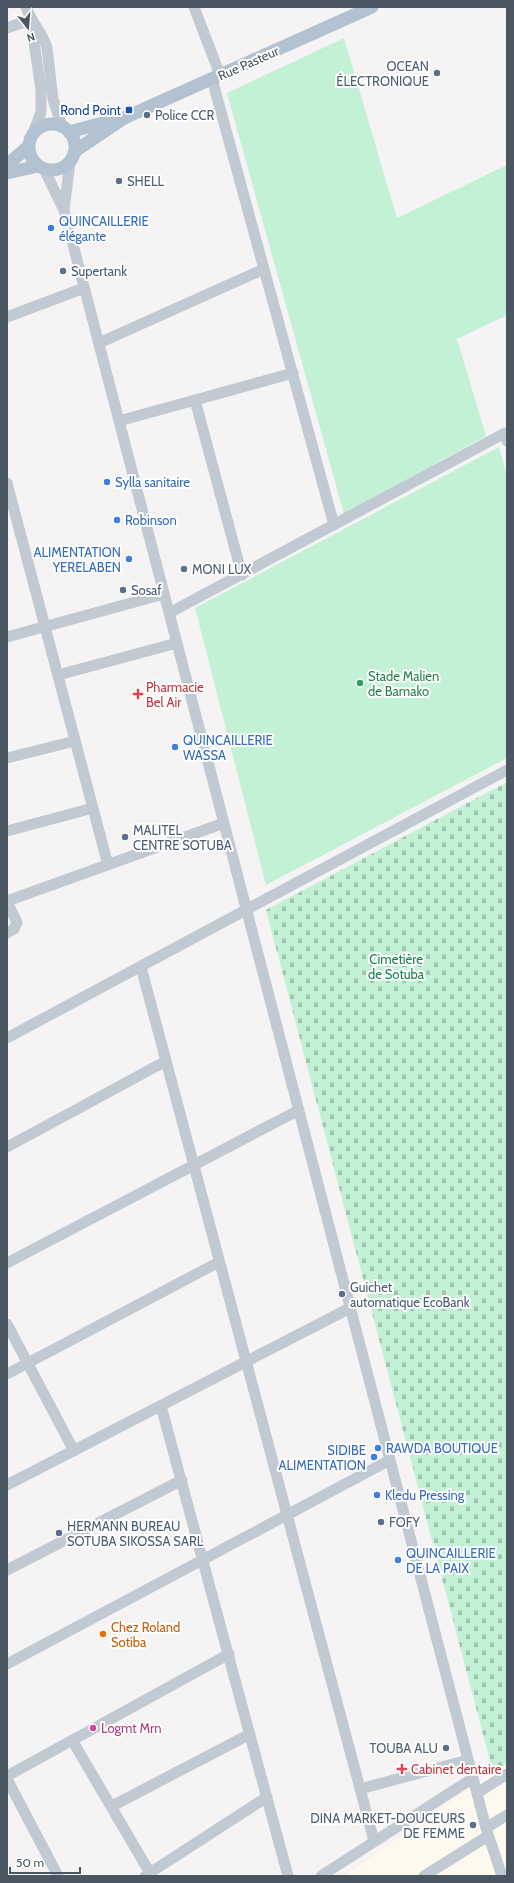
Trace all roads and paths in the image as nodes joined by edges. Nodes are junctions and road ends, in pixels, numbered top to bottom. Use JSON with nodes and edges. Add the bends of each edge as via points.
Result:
{"nodes":[{"id":1,"x":26,"y":7,"type":"edge"},
{"id":2,"x":194,"y":7,"type":"edge"},
{"id":3,"x":372,"y":7,"type":"edge"},
{"id":4,"x":30,"y":20,"type":"junction"},
{"id":5,"x":7,"y":28,"type":"edge"},
{"id":6,"x":216,"y":77,"type":"junction"},
{"id":7,"x":124,"y":118,"type":"junction"},
{"id":8,"x":65,"y":129,"type":"junction"},
{"id":9,"x":31,"y":141,"type":"junction"},
{"id":10,"x":72,"y":157,"type":"junction"},
{"id":11,"x":7,"y":164,"type":"edge"},
{"id":12,"x":41,"y":167,"type":"junction"},
{"id":13,"x":7,"y":173,"type":"edge"},
{"id":14,"x":64,"y":210,"type":"junction"},
{"id":15,"x":264,"y":269,"type":"junction"},
{"id":16,"x":84,"y":288,"type":"junction"},
{"id":17,"x":7,"y":317,"type":"edge"},
{"id":18,"x":99,"y":343,"type":"junction"},
{"id":19,"x":293,"y":374,"type":"junction"},
{"id":20,"x":195,"y":400,"type":"junction"},
{"id":21,"x":119,"y":421,"type":"junction"},
{"id":22,"x":507,"y":441,"type":"edge"},
{"id":23,"x":7,"y":483,"type":"edge"},
{"id":24,"x":11,"y":516,"type":"edge"},
{"id":25,"x":334,"y":525,"type":"junction"},
{"id":26,"x":242,"y":575,"type":"junction"},
{"id":27,"x":164,"y":594,"type":"junction"},
{"id":28,"x":169,"y":614,"type":"junction"},
{"id":29,"x":45,"y":626,"type":"junction"},
{"id":30,"x":7,"y":636,"type":"edge"},
{"id":31,"x":177,"y":643,"type":"junction"},
{"id":32,"x":58,"y":675,"type":"junction"},
{"id":33,"x":75,"y":741,"type":"junction"},
{"id":34,"x":7,"y":758,"type":"edge"},
{"id":35,"x":507,"y":770,"type":"edge"},
{"id":36,"x":93,"y":808,"type":"junction"},
{"id":37,"x":224,"y":823,"type":"junction"},
{"id":38,"x":7,"y":831,"type":"edge"},
{"id":39,"x":108,"y":865,"type":"junction"},
{"id":40,"x":7,"y":902,"type":"edge"},
{"id":41,"x":246,"y":910,"type":"junction"},
{"id":42,"x":7,"y":933,"type":"edge"},
{"id":43,"x":141,"y":967,"type":"junction"},
{"id":44,"x":7,"y":1038,"type":"edge"},
{"id":45,"x":166,"y":1061,"type":"junction"},
{"id":46,"x":299,"y":1110,"type":"junction"},
{"id":47,"x":7,"y":1147,"type":"edge"},
{"id":48,"x":194,"y":1166,"type":"junction"},
{"id":49,"x":219,"y":1262,"type":"junction"},
{"id":50,"x":7,"y":1264,"type":"edge"},
{"id":51,"x":350,"y":1308,"type":"junction"},
{"id":52,"x":7,"y":1324,"type":"edge"},
{"id":53,"x":246,"y":1362,"type":"junction"},
{"id":54,"x":28,"y":1363,"type":"junction"},
{"id":55,"x":7,"y":1374,"type":"edge"},
{"id":56,"x":162,"y":1406,"type":"junction"},
{"id":57,"x":74,"y":1451,"type":"junction"},
{"id":58,"x":390,"y":1460,"type":"junction"},
{"id":59,"x":182,"y":1480,"type":"junction"},
{"id":60,"x":7,"y":1485,"type":"edge"},
{"id":61,"x":287,"y":1515,"type":"junction"},
{"id":62,"x":204,"y":1559,"type":"junction"},
{"id":63,"x":7,"y":1570,"type":"edge"},
{"id":64,"x":229,"y":1654,"type":"junction"},
{"id":65,"x":7,"y":1664,"type":"edge"},
{"id":66,"x":250,"y":1734,"type":"junction"},
{"id":67,"x":72,"y":1740,"type":"junction"},
{"id":68,"x":468,"y":1760,"type":"junction"},
{"id":69,"x":507,"y":1774,"type":"edge"},
{"id":70,"x":7,"y":1776,"type":"edge"},
{"id":71,"x":473,"y":1778,"type":"junction"},
{"id":72,"x":7,"y":1779,"type":"edge"},
{"id":73,"x":360,"y":1789,"type":"junction"},
{"id":74,"x":477,"y":1793,"type":"junction"},
{"id":75,"x":267,"y":1797,"type":"junction"},
{"id":76,"x":112,"y":1806,"type":"junction"},
{"id":77,"x":507,"y":1815,"type":"edge"},
{"id":78,"x":487,"y":1832,"type":"junction"},
{"id":79,"x":374,"y":1841,"type":"junction"},
{"id":80,"x":334,"y":1872,"type":"edge"},
{"id":81,"x":147,"y":1874,"type":"edge"},
{"id":82,"x":58,"y":1876,"type":"edge"},
{"id":83,"x":288,"y":1876,"type":"edge"},
{"id":84,"x":321,"y":1876,"type":"edge"},
{"id":85,"x":424,"y":1876,"type":"edge"},
{"id":86,"x":502,"y":1876,"type":"edge"}],
"edges":[{"from":1,"to":4,"type":"street"},
{"from":2,"to":6,"type":"street"},
{"from":3,"to":6,"type":"main road","name":"Rue Pasteur"},
{"from":4,"to":5,"type":"street"},
{"from":4,"to":8,"type":"street","via":[[45,41],[53,99]]},
{"from":4,"to":9,"type":"street","via":[[41,90],[41,112]]},
{"from":6,"to":7,"type":"main road","name":"Rue Pasteur"},
{"from":6,"to":15,"type":"street"},
{"from":7,"to":8,"type":"main road"},
{"from":7,"to":10,"type":"main road"},
{"from":8,"to":9,"type":"main road","via":[[54,125],[46,126],[38,130]]},
{"from":8,"to":10,"type":"main road","via":[[74,141]]},
{"from":9,"to":11,"type":"main road"},
{"from":9,"to":12,"type":"main road","via":[[30,155]]},
{"from":10,"to":12,"type":"main road","via":[[63,167],[56,170]]},
{"from":10,"to":14,"type":"street"},
{"from":12,"to":13,"type":"main road"},
{"from":12,"to":14,"type":"street"},
{"from":14,"to":16,"type":"street"},
{"from":15,"to":18,"type":"street"},
{"from":15,"to":19,"type":"street"},
{"from":16,"to":17,"type":"street"},
{"from":16,"to":18,"type":"street"},
{"from":18,"to":21,"type":"street"},
{"from":19,"to":20,"type":"street"},
{"from":19,"to":25,"type":"street"},
{"from":20,"to":21,"type":"street"},
{"from":20,"to":26,"type":"street"},
{"from":21,"to":27,"type":"street"},
{"from":22,"to":25,"type":"street","via":[[505,433]]},
{"from":23,"to":24,"type":"street"},
{"from":24,"to":29,"type":"street"},
{"from":25,"to":26,"type":"street"},
{"from":26,"to":28,"type":"street"},
{"from":27,"to":28,"type":"street"},
{"from":27,"to":29,"type":"street"},
{"from":28,"to":31,"type":"street"},
{"from":29,"to":30,"type":"street"},
{"from":29,"to":32,"type":"street"},
{"from":31,"to":32,"type":"street"},
{"from":31,"to":37,"type":"street"},
{"from":32,"to":33,"type":"street"},
{"from":33,"to":34,"type":"street"},
{"from":33,"to":36,"type":"street"},
{"from":35,"to":41,"type":"street"},
{"from":36,"to":38,"type":"street"},
{"from":36,"to":39,"type":"street"},
{"from":37,"to":39,"type":"street"},
{"from":37,"to":41,"type":"street"},
{"from":39,"to":40,"type":"street"},
{"from":40,"to":42,"type":"street","via":[[17,922],[14,929]]},
{"from":41,"to":43,"type":"street"},
{"from":41,"to":46,"type":"street"},
{"from":43,"to":44,"type":"street"},
{"from":43,"to":45,"type":"street"},
{"from":45,"to":47,"type":"street"},
{"from":45,"to":48,"type":"street"},
{"from":46,"to":48,"type":"street"},
{"from":46,"to":51,"type":"street"},
{"from":48,"to":49,"type":"street"},
{"from":48,"to":50,"type":"street"},
{"from":49,"to":53,"type":"street"},
{"from":49,"to":54,"type":"street"},
{"from":51,"to":53,"type":"street"},
{"from":51,"to":58,"type":"street"},
{"from":52,"to":54,"type":"street"},
{"from":53,"to":56,"type":"street"},
{"from":53,"to":61,"type":"street"},
{"from":54,"to":55,"type":"street"},
{"from":54,"to":57,"type":"street"},
{"from":56,"to":57,"type":"street"},
{"from":56,"to":59,"type":"street"},
{"from":57,"to":60,"type":"street"},
{"from":58,"to":61,"type":"street"},
{"from":58,"to":68,"type":"street"},
{"from":59,"to":62,"type":"street"},
{"from":59,"to":63,"type":"street"},
{"from":61,"to":62,"type":"street"},
{"from":61,"to":73,"type":"street"},
{"from":62,"to":64,"type":"street"},
{"from":62,"to":65,"type":"street"},
{"from":64,"to":66,"type":"street"},
{"from":64,"to":67,"type":"street"},
{"from":66,"to":75,"type":"street"},
{"from":66,"to":76,"type":"street"},
{"from":67,"to":70,"type":"street"},
{"from":67,"to":76,"type":"street"},
{"from":68,"to":71,"type":"street"},
{"from":68,"to":73,"type":"street"},
{"from":69,"to":74,"type":"street"},
{"from":71,"to":74,"type":"street"},
{"from":71,"to":79,"type":"street"},
{"from":72,"to":82,"type":"street"},
{"from":73,"to":79,"type":"street"},
{"from":74,"to":78,"type":"street"},
{"from":75,"to":81,"type":"street"},
{"from":75,"to":83,"type":"street"},
{"from":76,"to":81,"type":"street"},
{"from":77,"to":78,"type":"street"},
{"from":78,"to":85,"type":"street"},
{"from":78,"to":86,"type":"street"},
{"from":79,"to":80,"type":"street"},
{"from":80,"to":84,"type":"street"}]}
